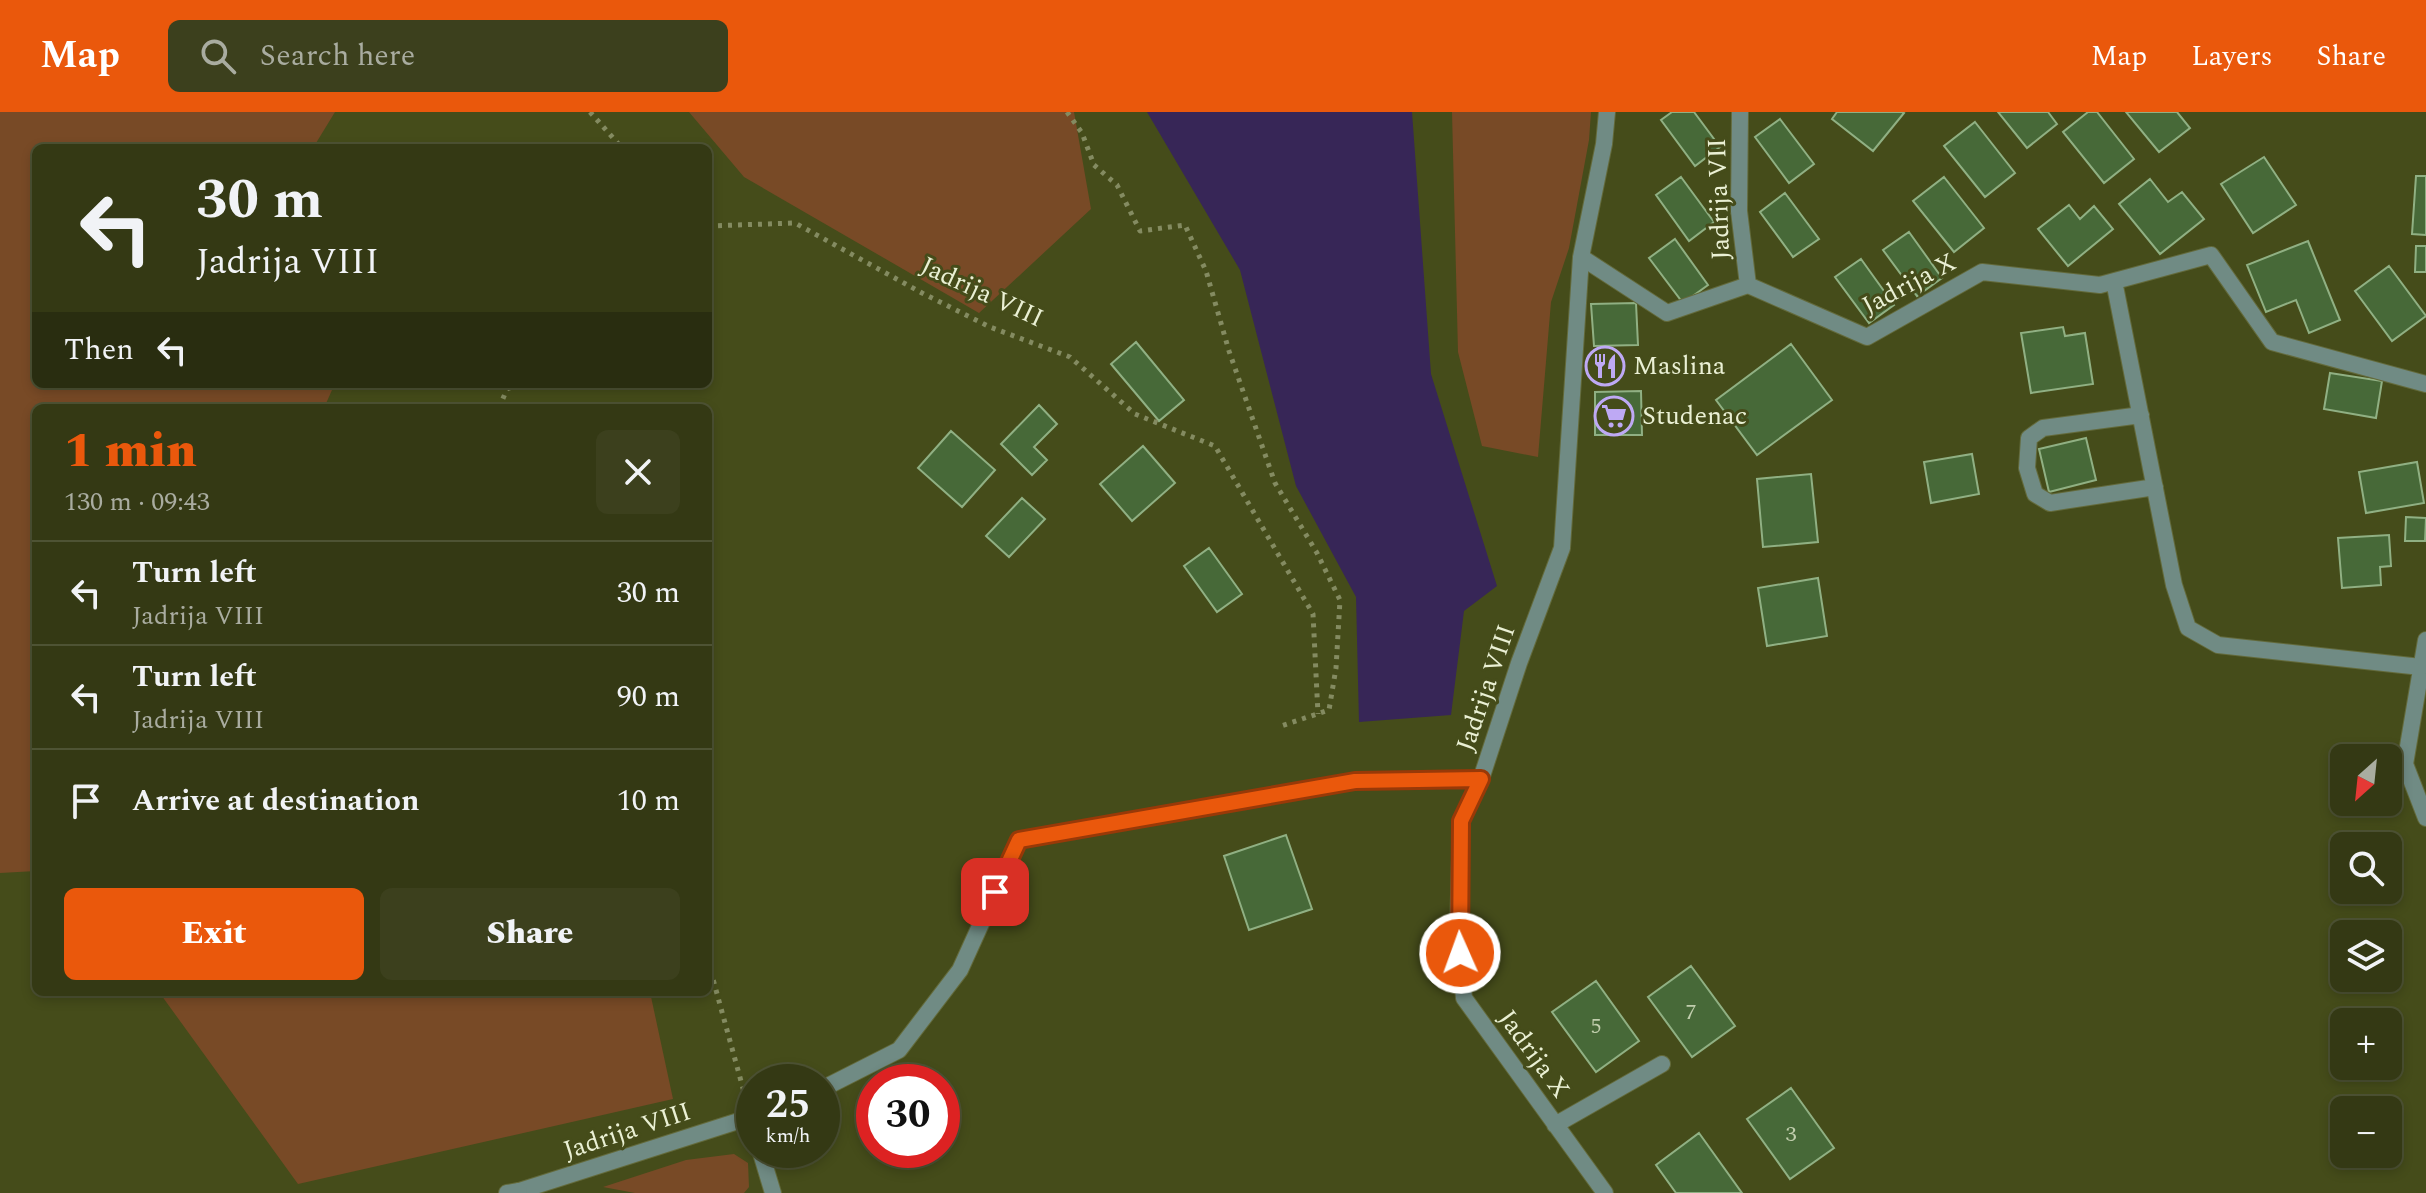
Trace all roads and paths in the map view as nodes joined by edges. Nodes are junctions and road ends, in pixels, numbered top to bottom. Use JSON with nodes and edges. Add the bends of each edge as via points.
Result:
{"nodes":[{"id":1,"x":590,"y":112,"type":"edge"},
{"id":2,"x":1067,"y":112,"type":"edge"},
{"id":3,"x":1607,"y":112,"type":"edge"},
{"id":4,"x":1740,"y":112,"type":"edge"},
{"id":5,"x":618,"y":144,"type":"edge"},
{"id":6,"x":712,"y":226,"type":"edge"},
{"id":7,"x":1581,"y":257,"type":"junction"},
{"id":8,"x":2114,"y":281,"type":"junction"},
{"id":9,"x":1748,"y":285,"type":"junction"},
{"id":10,"x":2426,"y":384,"type":"edge"},
{"id":11,"x":2141,"y":415,"type":"junction"},
{"id":12,"x":2155,"y":487,"type":"junction"},
{"id":13,"x":2426,"y":640,"type":"edge"},
{"id":14,"x":2421,"y":667,"type":"junction"},
{"id":15,"x":1318,"y":714,"type":"junction"},
{"id":16,"x":1278,"y":727,"type":"dead end"},
{"id":17,"x":1481,"y":779,"type":"junction"},
{"id":18,"x":2426,"y":818,"type":"edge"},
{"id":19,"x":712,"y":975,"type":"edge"},
{"id":20,"x":737,"y":1064,"type":"edge"},
{"id":21,"x":1662,"y":1064,"type":"dead end"},
{"id":22,"x":840,"y":1080,"type":"edge"},
{"id":23,"x":1555,"y":1125,"type":"junction"},
{"id":24,"x":736,"y":1126,"type":"edge"},
{"id":25,"x":765,"y":1168,"type":"edge"},
{"id":26,"x":520,"y":1192,"type":"edge"},
{"id":27,"x":773,"y":1193,"type":"edge"},
{"id":28,"x":1605,"y":1193,"type":"edge"}],
"edges":[{"from":1,"to":5,"type":"path"},
{"from":2,"to":15,"type":"path","via":[[1094,165],[1117,185],[1140,231],[1185,225],[1206,271],[1275,483],[1340,600],[1329,710]]},
{"from":3,"to":7,"type":"street","name":"Jadrija VIII"},
{"from":4,"to":9,"type":"street","name":"Jadrija VII","via":[[1739,211]]},
{"from":6,"to":15,"type":"path","name":"Jadrija VIII","via":[[795,223],[963,313],[1070,357],[1135,414],[1215,446],[1313,614]]},
{"from":7,"to":9,"type":"street","via":[[1667,313]]},
{"from":7,"to":17,"type":"street","name":"Jadrija VIII","via":[[1562,548]]},
{"from":8,"to":9,"type":"street","name":"Jadrija X","via":[[2100,285],[1982,272],[1867,337]]},
{"from":8,"to":10,"type":"street","name":"Jadrija X","via":[[2211,255],[2272,342]]},
{"from":8,"to":11,"type":"street"},
{"from":11,"to":12,"type":"street"},
{"from":11,"to":12,"type":"street","via":[[2043,428],[2029,438],[2027,468],[2035,494],[2050,503]]},
{"from":12,"to":14,"type":"street","via":[[2188,628],[2218,645]]},
{"from":13,"to":14,"type":"street"},
{"from":14,"to":18,"type":"street","via":[[2405,764]]},
{"from":15,"to":16,"type":"path"},
{"from":17,"to":22,"type":"street","name":"Jadrija VIII","via":[[1355,781],[1019,840],[960,970],[899,1050]]},
{"from":17,"to":23,"type":"street","name":"Jadrija X","via":[[1461,821],[1458,931],[1464,998]]},
{"from":19,"to":20,"type":"path"},
{"from":21,"to":23,"type":"street","name":"Jadrija X"},
{"from":23,"to":28,"type":"street","name":"Jadrija X"},
{"from":24,"to":26,"type":"street","name":"Jadrija VIII"},
{"from":25,"to":27,"type":"street"}]}
